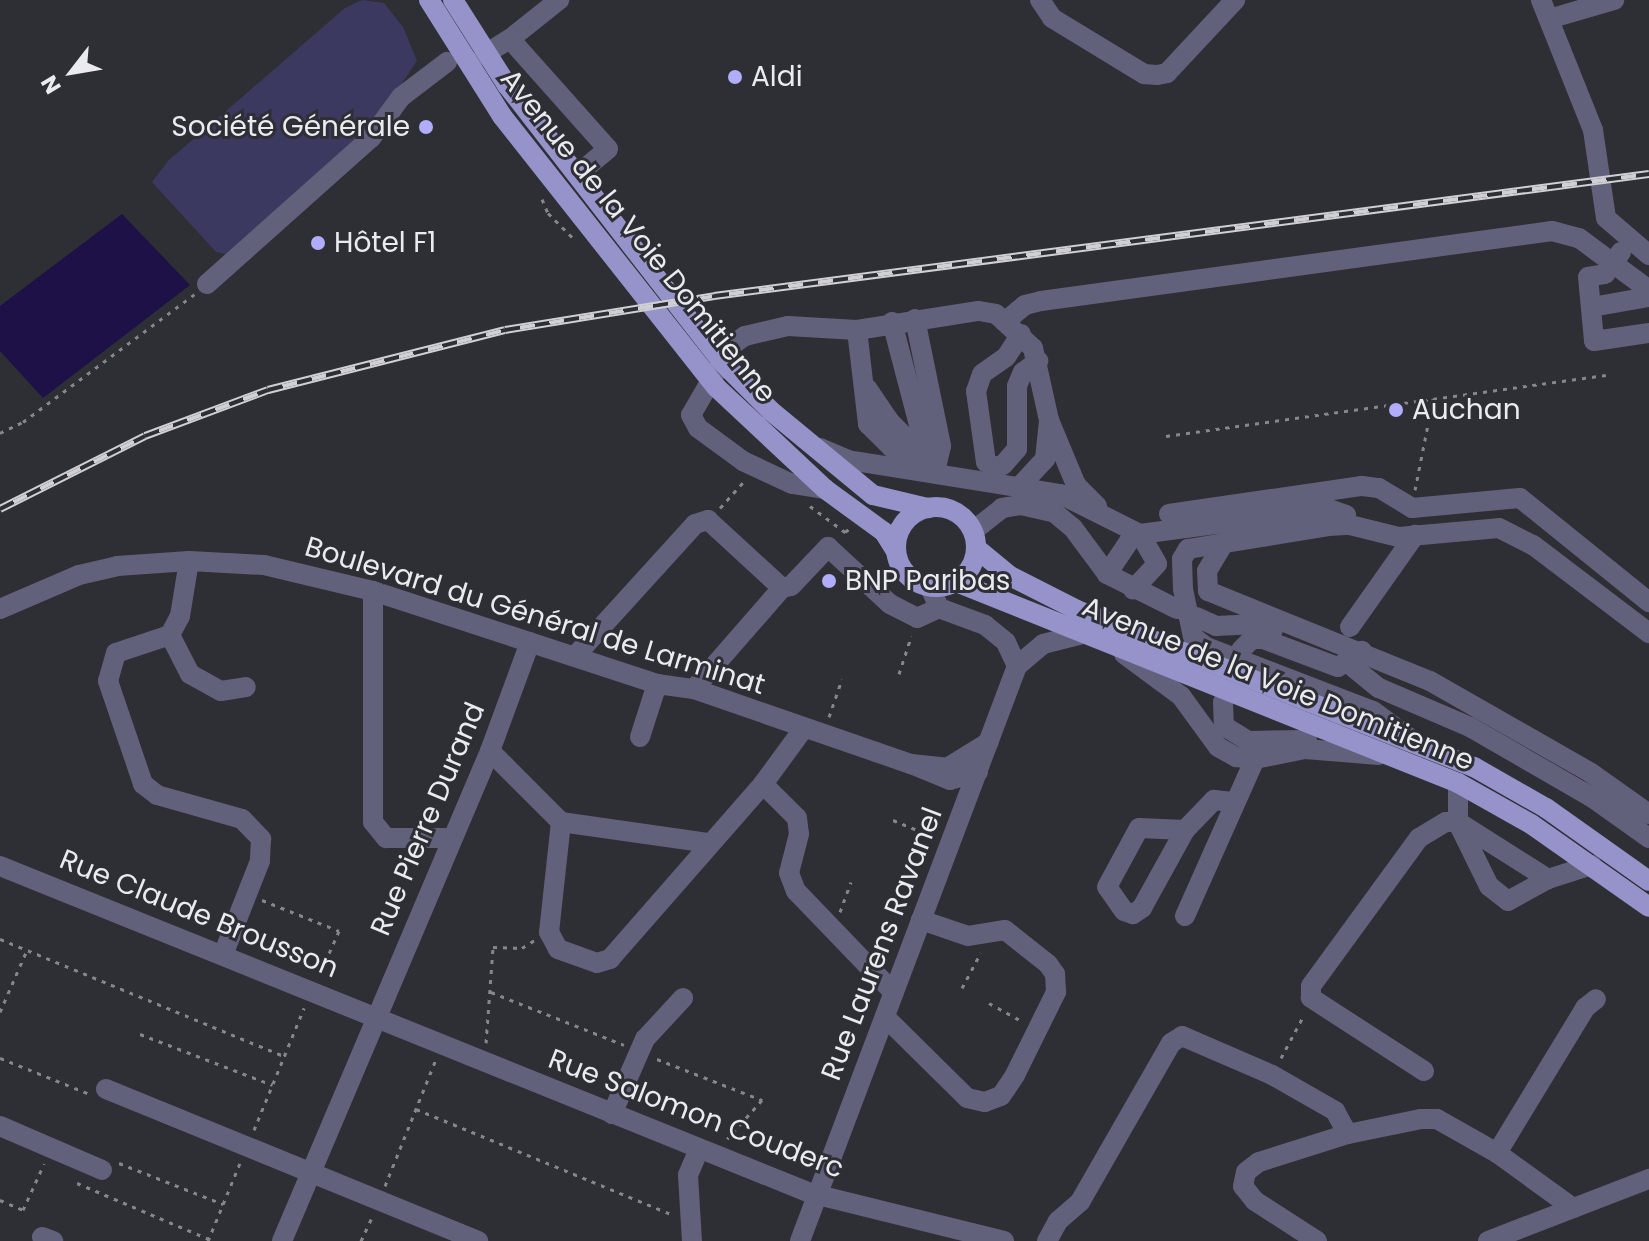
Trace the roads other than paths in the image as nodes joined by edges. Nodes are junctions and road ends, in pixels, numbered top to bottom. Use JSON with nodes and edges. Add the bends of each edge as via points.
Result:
{"nodes":[{"id":1,"x":429,"y":0,"type":"edge"},
{"id":2,"x":453,"y":0,"type":"edge"},
{"id":3,"x":559,"y":0,"type":"edge"},
{"id":4,"x":1040,"y":0,"type":"edge"},
{"id":5,"x":1235,"y":0,"type":"edge"},
{"id":6,"x":1614,"y":0,"type":"edge"},
{"id":7,"x":1545,"y":10,"type":"edge"},
{"id":8,"x":510,"y":39,"type":"junction"},
{"id":9,"x":484,"y":55,"type":"junction"},
{"id":10,"x":447,"y":62,"type":"dead end"},
{"id":11,"x":577,"y":175,"type":"junction"},
{"id":12,"x":1629,"y":242,"type":"junction"},
{"id":13,"x":1649,"y":255,"type":"edge"},
{"id":14,"x":1613,"y":262,"type":"junction"},
{"id":15,"x":638,"y":273,"type":"junction"},
{"id":16,"x":207,"y":284,"type":"road end"},
{"id":17,"x":1649,"y":290,"type":"edge"},
{"id":18,"x":1649,"y":297,"type":"edge"},
{"id":19,"x":1592,"y":307,"type":"junction"},
{"id":20,"x":915,"y":319,"type":"junction"},
{"id":21,"x":892,"y":322,"type":"junction"},
{"id":22,"x":1014,"y":327,"type":"junction"},
{"id":23,"x":857,"y":330,"type":"junction"},
{"id":24,"x":1649,"y":333,"type":"edge"},
{"id":25,"x":1038,"y":361,"type":"junction"},
{"id":26,"x":1049,"y":420,"type":"junction"},
{"id":27,"x":761,"y":433,"type":"junction"},
{"id":28,"x":805,"y":441,"type":"junction"},
{"id":29,"x":726,"y":450,"type":"junction"},
{"id":30,"x":923,"y":455,"type":"junction"},
{"id":31,"x":935,"y":473,"type":"junction"},
{"id":32,"x":1020,"y":486,"type":"junction"},
{"id":33,"x":825,"y":489,"type":"junction"},
{"id":34,"x":928,"y":508,"type":"junction"},
{"id":35,"x":1169,"y":514,"type":"dead end"},
{"id":36,"x":1105,"y":515,"type":"junction"},
{"id":37,"x":1346,"y":515,"type":"dead end"},
{"id":38,"x":1140,"y":534,"type":"junction"},
{"id":39,"x":1415,"y":535,"type":"junction"},
{"id":40,"x":974,"y":539,"type":"junction"},
{"id":41,"x":1225,"y":541,"type":"junction"},
{"id":42,"x":896,"y":551,"type":"junction"},
{"id":43,"x":1394,"y":552,"type":"dead end"},
{"id":44,"x":189,"y":561,"type":"junction"},
{"id":45,"x":1107,"y":574,"type":"junction"},
{"id":46,"x":946,"y":584,"type":"junction"},
{"id":47,"x":782,"y":588,"type":"junction"},
{"id":48,"x":1133,"y":590,"type":"junction"},
{"id":49,"x":373,"y":591,"type":"junction"},
{"id":50,"x":1649,"y":602,"type":"edge"},
{"id":51,"x":939,"y":608,"type":"junction"},
{"id":52,"x":0,"y":609,"type":"edge"},
{"id":53,"x":964,"y":615,"type":"junction"},
{"id":54,"x":1187,"y":618,"type":"junction"},
{"id":55,"x":1649,"y":633,"type":"edge"},
{"id":56,"x":170,"y":635,"type":"junction"},
{"id":57,"x":1080,"y":635,"type":"junction"},
{"id":58,"x":530,"y":642,"type":"junction"},
{"id":59,"x":1241,"y":650,"type":"dead end"},
{"id":60,"x":1121,"y":652,"type":"junction"},
{"id":61,"x":1345,"y":652,"type":"junction"},
{"id":62,"x":576,"y":655,"type":"junction"},
{"id":63,"x":1017,"y":666,"type":"junction"},
{"id":64,"x":657,"y":684,"type":"junction"},
{"id":65,"x":246,"y":687,"type":"dead end"},
{"id":66,"x":694,"y":689,"type":"junction"},
{"id":67,"x":1223,"y":702,"type":"dead end"},
{"id":68,"x":814,"y":732,"type":"junction"},
{"id":69,"x":640,"y":737,"type":"dead end"},
{"id":70,"x":1411,"y":739,"type":"junction"},
{"id":71,"x":989,"y":742,"type":"junction"},
{"id":72,"x":1335,"y":749,"type":"junction"},
{"id":73,"x":490,"y":751,"type":"junction"},
{"id":74,"x":1255,"y":759,"type":"junction"},
{"id":75,"x":1407,"y":760,"type":"junction"},
{"id":76,"x":911,"y":764,"type":"junction"},
{"id":77,"x":978,"y":772,"type":"junction"},
{"id":78,"x":1458,"y":783,"type":"junction"},
{"id":79,"x":763,"y":784,"type":"junction"},
{"id":80,"x":1233,"y":802,"type":"junction"},
{"id":81,"x":1649,"y":814,"type":"edge"},
{"id":82,"x":561,"y":822,"type":"junction"},
{"id":83,"x":1458,"y":822,"type":"junction"},
{"id":84,"x":1185,"y":830,"type":"junction"},
{"id":85,"x":450,"y":838,"type":"junction"},
{"id":86,"x":1649,"y":838,"type":"edge"},
{"id":87,"x":708,"y":843,"type":"junction"},
{"id":88,"x":1592,"y":865,"type":"junction"},
{"id":89,"x":0,"y":866,"type":"edge"},
{"id":90,"x":1548,"y":879,"type":"junction"},
{"id":91,"x":1649,"y":881,"type":"edge"},
{"id":92,"x":1649,"y":907,"type":"edge"},
{"id":93,"x":1185,"y":916,"type":"dead end"},
{"id":94,"x":921,"y":920,"type":"junction"},
{"id":95,"x":223,"y":955,"type":"junction"},
{"id":96,"x":894,"y":993,"type":"junction"},
{"id":97,"x":683,"y":998,"type":"dead end"},
{"id":98,"x":1596,"y":999,"type":"dead end"},
{"id":99,"x":376,"y":1017,"type":"junction"},
{"id":100,"x":885,"y":1017,"type":"junction"},
{"id":101,"x":1424,"y":1071,"type":"dead end"},
{"id":102,"x":106,"y":1089,"type":"road end"},
{"id":103,"x":612,"y":1114,"type":"junction"},
{"id":104,"x":0,"y":1126,"type":"edge"},
{"id":105,"x":1348,"y":1134,"type":"junction"},
{"id":106,"x":699,"y":1149,"type":"junction"},
{"id":107,"x":1497,"y":1153,"type":"junction"},
{"id":108,"x":102,"y":1170,"type":"road end"},
{"id":109,"x":310,"y":1173,"type":"junction"},
{"id":110,"x":1649,"y":1179,"type":"edge"},
{"id":111,"x":818,"y":1194,"type":"junction"},
{"id":112,"x":1573,"y":1208,"type":"junction"},
{"id":113,"x":690,"y":1231,"type":"edge"},
{"id":114,"x":282,"y":1241,"type":"edge"},
{"id":115,"x":478,"y":1241,"type":"edge"},
{"id":116,"x":800,"y":1241,"type":"edge"},
{"id":117,"x":1004,"y":1241,"type":"edge"},
{"id":118,"x":1047,"y":1241,"type":"edge"},
{"id":119,"x":1317,"y":1241,"type":"edge"},
{"id":120,"x":1488,"y":1241,"type":"edge"}],
"edges":[{"from":1,"to":15,"type":"main road","name":"Avenue de la Voie Domitienne","via":[[502,116]]},
{"from":2,"to":9,"type":"main road","name":"Avenue de la Voie Domitienne"},
{"from":3,"to":8,"type":"street"},
{"from":4,"to":5,"type":"street","via":[[1052,18],[1144,74],[1157,75],[1167,73]]},
{"from":6,"to":7,"type":"street"},
{"from":7,"to":12,"type":"street","via":[[1593,130],[1606,218]]},
{"from":8,"to":9,"type":"street"},
{"from":8,"to":11,"type":"street","via":[[608,149]]},
{"from":9,"to":11,"type":"main road","name":"Avenue de la Voie Domitienne"},
{"from":10,"to":16,"type":"street","via":[[401,97],[371,138]]},
{"from":11,"to":15,"type":"main road","name":"Avenue de la Voie Domitienne"},
{"from":12,"to":13,"type":"street"},
{"from":12,"to":14,"type":"street"},
{"from":14,"to":17,"type":"street"},
{"from":14,"to":19,"type":"street","via":[[1605,274],[1588,277]]},
{"from":14,"to":22,"type":"street","via":[[1579,238],[1552,231],[1041,301],[1025,305]]},
{"from":15,"to":27,"type":"main road","name":"Avenue de la Voie Domitienne","via":[[716,387]]},
{"from":15,"to":28,"type":"main road","name":"Avenue de la Voie Domitienne"},
{"from":18,"to":19,"type":"street"},
{"from":19,"to":24,"type":"street","via":[[1594,341]]},
{"from":20,"to":21,"type":"street"},
{"from":20,"to":22,"type":"street","via":[[979,311]]},
{"from":20,"to":31,"type":"street","via":[[941,446]]},
{"from":21,"to":23,"type":"street"},
{"from":21,"to":30,"type":"street"},
{"from":22,"to":25,"type":"street"},
{"from":22,"to":25,"type":"street","via":[[1006,357],[982,374],[976,391],[986,462],[994,467],[1017,449],[1017,386],[1023,372]]},
{"from":23,"to":29,"type":"street","via":[[764,328],[731,346],[691,415],[698,428]]},
{"from":23,"to":30,"type":"street","via":[[860,375],[889,421]]},
{"from":25,"to":26,"type":"street"},
{"from":26,"to":32,"type":"street","via":[[1045,459]]},
{"from":26,"to":36,"type":"street","via":[[1076,485]]},
{"from":27,"to":29,"type":"street","via":[[765,446],[758,454]]},
{"from":27,"to":33,"type":"main road","name":"Avenue de la Voie Domitienne"},
{"from":28,"to":31,"type":"street","via":[[848,460]]},
{"from":28,"to":34,"type":"main road","name":"Avenue de la Voie Domitienne","via":[[873,495]]},
{"from":29,"to":33,"type":"street","via":[[792,484]]},
{"from":30,"to":31,"type":"street"},
{"from":31,"to":32,"type":"street"},
{"from":32,"to":36,"type":"street","via":[[1060,494]]},
{"from":33,"to":42,"type":"main road","name":"Avenue de la Voie Domitienne","via":[[884,532]]},
{"from":34,"to":40,"type":"main road","via":[[954,512]]},
{"from":34,"to":42,"type":"main road","via":[[901,528]]},
{"from":35,"to":50,"type":"street","via":[[1362,486],[1379,488],[1412,508],[1520,498]]},
{"from":36,"to":38,"type":"street"},
{"from":37,"to":38,"type":"street","via":[[1329,509]]},
{"from":38,"to":45,"type":"street","via":[[1129,541]]},
{"from":38,"to":48,"type":"street","via":[[1157,564]]},
{"from":39,"to":41,"type":"street","via":[[1373,533],[1350,525]]},
{"from":39,"to":55,"type":"street","via":[[1512,530]]},
{"from":39,"to":61,"type":"street"},
{"from":40,"to":45,"type":"street","via":[[1002,508],[1021,505],[1055,513]]},
{"from":40,"to":46,"type":"main road","via":[[971,567]]},
{"from":40,"to":70,"type":"main road","name":"Avenue de la Voie Domitienne","via":[[1010,576],[1077,610]]},
{"from":41,"to":54,"type":"street","via":[[1188,549],[1182,559]]},
{"from":41,"to":61,"type":"street","via":[[1207,571],[1208,591]]},
{"from":42,"to":46,"type":"main road","via":[[907,575]]},
{"from":43,"to":61,"type":"street","via":[[1344,614],[1338,628]]},
{"from":44,"to":49,"type":"street","name":"Boulevard du Général de Larminat","via":[[264,565]]},
{"from":44,"to":52,"type":"street","name":"Boulevard du Général de Larminat","via":[[117,566],[79,575]]},
{"from":44,"to":56,"type":"street","via":[[180,616]]},
{"from":45,"to":48,"type":"street"},
{"from":46,"to":51,"type":"street"},
{"from":46,"to":53,"type":"street"},
{"from":46,"to":57,"type":"main road","name":"Avenue de la Voie Domitienne"},
{"from":47,"to":51,"type":"street","via":[[791,586],[828,547],[917,618]]},
{"from":47,"to":62,"type":"street","via":[[708,520],[695,524]]},
{"from":47,"to":66,"type":"street"},
{"from":48,"to":54,"type":"street"},
{"from":49,"to":58,"type":"street","name":"Boulevard du Général de Larminat"},
{"from":49,"to":85,"type":"street","via":[[373,822],[386,838]]},
{"from":51,"to":53,"type":"street"},
{"from":53,"to":63,"type":"street","via":[[1006,642]]},
{"from":54,"to":61,"type":"street","via":[[1216,626],[1258,624]]},
{"from":54,"to":70,"type":"street","via":[[1206,647],[1373,711]]},
{"from":56,"to":65,"type":"street","via":[[190,674],[211,689]]},
{"from":56,"to":95,"type":"street","via":[[116,653],[108,681],[143,784],[157,795],[242,819],[261,839],[260,861]]},
{"from":57,"to":60,"type":"main road","name":"Avenue de la Voie Domitienne"},
{"from":57,"to":63,"type":"street","via":[[1043,644]]},
{"from":58,"to":62,"type":"street","name":"Boulevard du Général de Larminat"},
{"from":58,"to":73,"type":"street","name":"Rue Pierre Durand"},
{"from":59,"to":61,"type":"street","via":[[1252,639],[1263,639]]},
{"from":60,"to":74,"type":"street","via":[[1181,696],[1218,747]]},
{"from":60,"to":75,"type":"main road","name":"Avenue de la Voie Domitienne"},
{"from":61,"to":81,"type":"street","via":[[1527,735]]},
{"from":61,"to":86,"type":"street","via":[[1379,688],[1470,727],[1593,798]]},
{"from":62,"to":64,"type":"street","name":"Boulevard du Général de Larminat"},
{"from":63,"to":71,"type":"street","name":"Rue Laurens Ravanel"},
{"from":64,"to":66,"type":"street","name":"Boulevard du Général de Larminat"},
{"from":64,"to":69,"type":"street"},
{"from":66,"to":68,"type":"street","name":"Boulevard du Général de Larminat"},
{"from":67,"to":72,"type":"street","via":[[1224,726],[1248,741],[1300,739]]},
{"from":68,"to":76,"type":"street","name":"Boulevard du Général de Larminat"},
{"from":68,"to":79,"type":"street"},
{"from":70,"to":91,"type":"main road","name":"Avenue de la Voie Domitienne","via":[[1546,808]]},
{"from":71,"to":76,"type":"street","name":"Boulevard du Général de Larminat","via":[[947,768]]},
{"from":71,"to":77,"type":"street","name":"Rue Laurens Ravanel"},
{"from":72,"to":74,"type":"street"},
{"from":72,"to":75,"type":"street"},
{"from":73,"to":82,"type":"street"},
{"from":73,"to":85,"type":"street","name":"Rue Pierre Durand"},
{"from":74,"to":80,"type":"street"},
{"from":75,"to":78,"type":"main road","name":"Avenue de la Voie Domitienne"},
{"from":76,"to":77,"type":"street","name":"Boulevard du Général de Larminat","via":[[950,780]]},
{"from":77,"to":94,"type":"street","name":"Rue Laurens Ravanel"},
{"from":78,"to":83,"type":"street"},
{"from":78,"to":88,"type":"main road","name":"Avenue de la Voie Domitienne"},
{"from":79,"to":87,"type":"street"},
{"from":79,"to":96,"type":"street","via":[[797,818],[799,834],[789,873],[796,891]]},
{"from":80,"to":84,"type":"street","via":[[1214,800]]},
{"from":80,"to":93,"type":"street"},
{"from":82,"to":87,"type":"street"},
{"from":82,"to":87,"type":"street","via":[[549,932],[558,949],[597,963],[610,959]]},
{"from":83,"to":90,"type":"street"},
{"from":83,"to":90,"type":"street","via":[[1489,886],[1508,901]]},
{"from":83,"to":101,"type":"street","via":[[1446,822],[1419,838],[1311,986],[1311,998]]},
{"from":84,"to":84,"type":"street","via":[[1139,828],[1107,887],[1124,911],[1133,914],[1142,908]]},
{"from":85,"to":99,"type":"street","name":"Rue Pierre Durand"},
{"from":88,"to":90,"type":"street"},
{"from":88,"to":92,"type":"main road","name":"Avenue de la Voie Domitienne"},
{"from":89,"to":95,"type":"street","name":"Rue Claude Brousson"},
{"from":94,"to":96,"type":"street","name":"Rue Laurens Ravanel"},
{"from":94,"to":100,"type":"street","via":[[968,936],[1005,930],[1055,974],[1056,992],[1001,1096],[985,1102],[967,1098]]},
{"from":95,"to":99,"type":"street","name":"Rue Claude Brousson"},
{"from":96,"to":100,"type":"street","name":"Rue Laurens Ravanel"},
{"from":97,"to":103,"type":"street","via":[[645,1039]]},
{"from":98,"to":107,"type":"street","via":[[1585,1008]]},
{"from":99,"to":103,"type":"street","name":"Rue Salomon Couderc"},
{"from":99,"to":109,"type":"street","name":"Rue Pierre Durand"},
{"from":100,"to":111,"type":"street","name":"Rue Laurens Ravanel"},
{"from":102,"to":109,"type":"street"},
{"from":103,"to":106,"type":"street","name":"Rue Salomon Couderc"},
{"from":104,"to":108,"type":"street"},
{"from":105,"to":107,"type":"street","via":[[1437,1119]]},
{"from":105,"to":118,"type":"street","via":[[1335,1111],[1272,1075],[1193,1037],[1171,1043],[1080,1202],[1058,1221]]},
{"from":105,"to":119,"type":"street","via":[[1259,1162],[1246,1172],[1243,1186],[1255,1201]]},
{"from":106,"to":111,"type":"street","name":"Rue Salomon Couderc"},
{"from":106,"to":113,"type":"street","via":[[688,1175]]},
{"from":107,"to":112,"type":"street"},
{"from":109,"to":114,"type":"street","name":"Rue Pierre Durand"},
{"from":109,"to":115,"type":"street"},
{"from":110,"to":112,"type":"street"},
{"from":111,"to":116,"type":"street","name":"Rue Laurens Ravanel"},
{"from":111,"to":117,"type":"street","name":"Rue Salomon Couderc"},
{"from":112,"to":120,"type":"street"}]}
